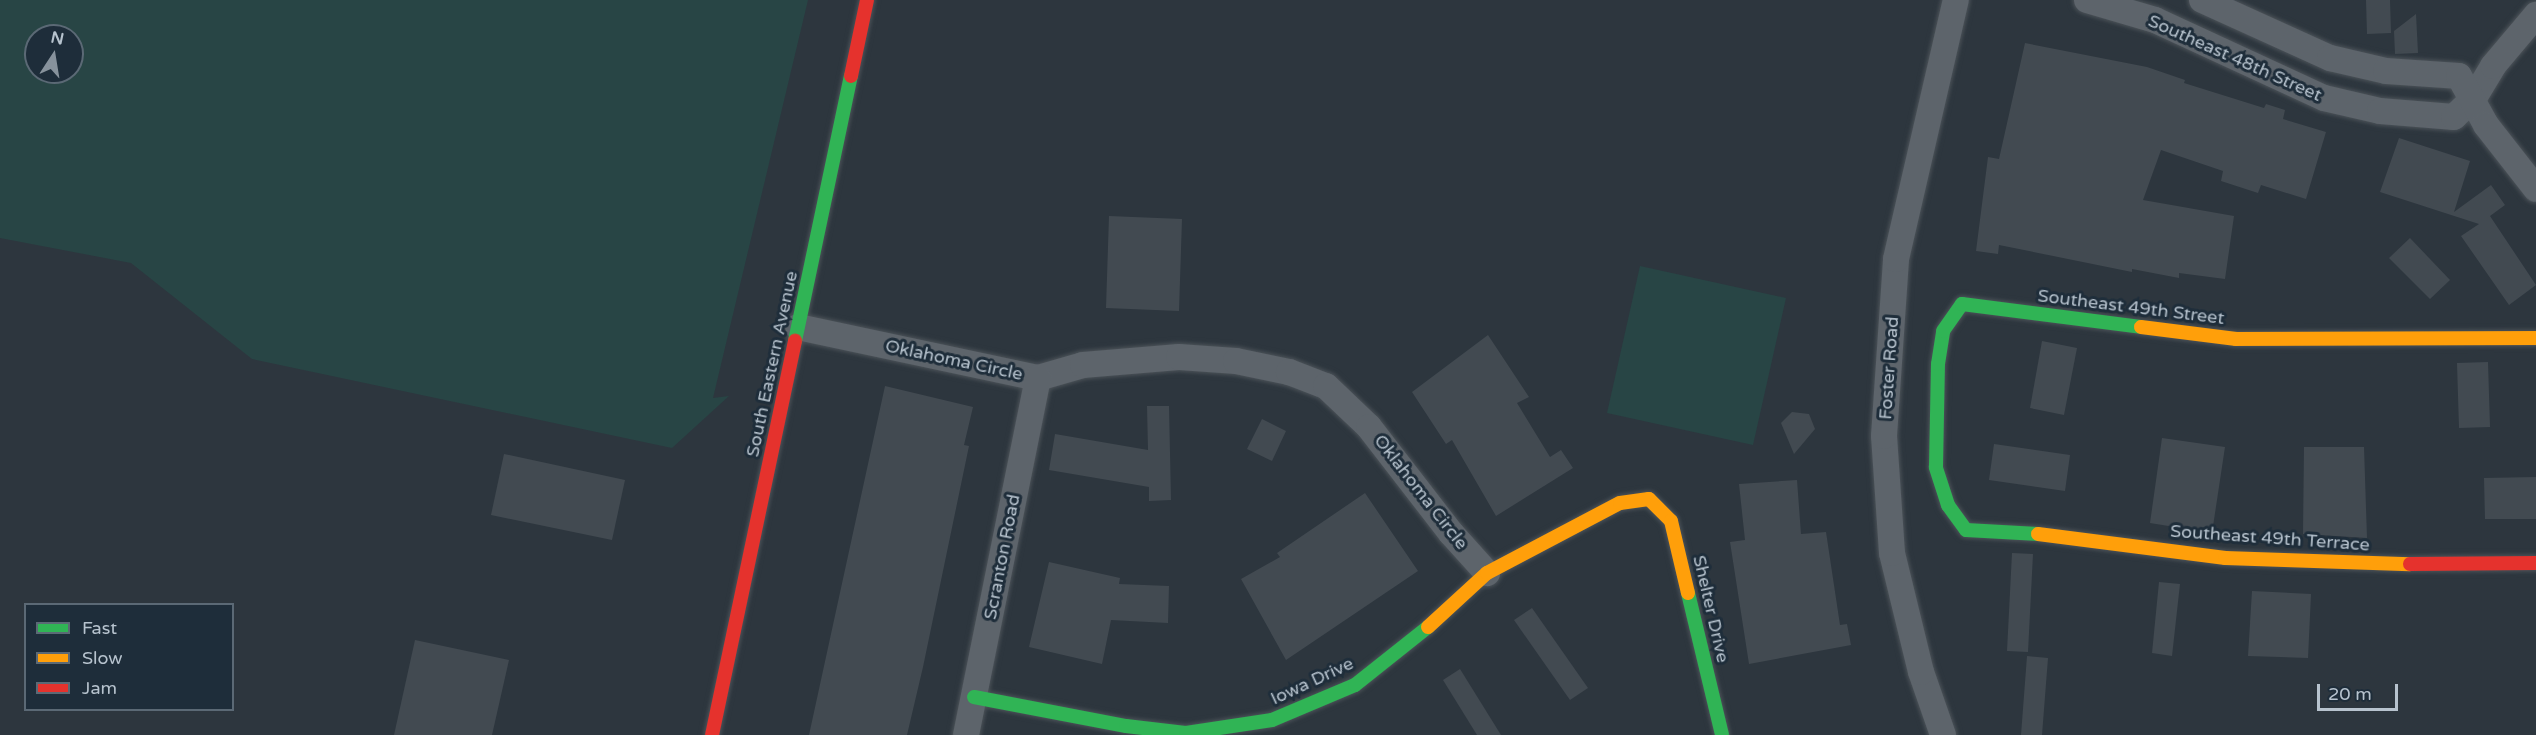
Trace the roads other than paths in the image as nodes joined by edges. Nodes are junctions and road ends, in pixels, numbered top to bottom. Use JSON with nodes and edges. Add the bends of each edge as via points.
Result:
{"nodes":[{"id":1,"x":867,"y":0,"type":"edge"},
{"id":2,"x":1956,"y":0,"type":"edge"},
{"id":3,"x":2087,"y":0,"type":"edge"},
{"id":4,"x":2202,"y":0,"type":"edge"},
{"id":5,"x":2536,"y":15,"type":"edge"},
{"id":6,"x":2474,"y":98,"type":"junction"},
{"id":7,"x":2536,"y":189,"type":"edge"},
{"id":8,"x":798,"y":327,"type":"junction"},
{"id":9,"x":2536,"y":338,"type":"edge"},
{"id":10,"x":1038,"y":378,"type":"junction"},
{"id":11,"x":1649,"y":499,"type":"joint"},
{"id":12,"x":1966,"y":530,"type":"joint"},
{"id":13,"x":2536,"y":562,"type":"edge"},
{"id":14,"x":1487,"y":573,"type":"junction"},
{"id":15,"x":974,"y":697,"type":"junction"},
{"id":16,"x":1273,"y":727,"type":"edge"},
{"id":17,"x":712,"y":735,"type":"edge"},
{"id":18,"x":966,"y":735,"type":"edge"},
{"id":19,"x":1722,"y":735,"type":"edge"},
{"id":20,"x":1943,"y":735,"type":"edge"}],
"edges":[{"from":1,"to":8,"type":"street","name":"South Eastern Avenue"},
{"from":2,"to":20,"type":"street","name":"Foster Road","via":[[1896,259],[1884,436],[1892,553],[1921,672]]},
{"from":3,"to":6,"type":"street","name":"Southeast 48th Street","via":[[2155,20],[2324,98],[2380,111],[2454,117]]},
{"from":4,"to":6,"type":"street","name":"Southeast 48th Street","via":[[2330,58],[2386,71],[2459,76]]},
{"from":5,"to":6,"type":"street","via":[[2493,66]]},
{"from":6,"to":7,"type":"street","via":[[2486,125]]},
{"from":8,"to":10,"type":"street","name":"Oklahoma Circle"},
{"from":8,"to":17,"type":"street","name":"South Eastern Avenue"},
{"from":9,"to":12,"type":"street","name":"Southeast 49th Street","via":[[2236,339],[1962,304],[1943,331],[1938,364],[1936,467],[1947,505]]},
{"from":10,"to":14,"type":"street","name":"Oklahoma Circle","via":[[1083,365],[1179,357],[1236,361],[1289,372],[1326,386],[1370,427],[1451,533]]},
{"from":10,"to":15,"type":"street","name":"Scranton Road"},
{"from":11,"to":14,"type":"street","name":"Iowa Drive","via":[[1620,503]]},
{"from":11,"to":19,"type":"street","name":"Shelter Drive","via":[[1671,522]]},
{"from":12,"to":13,"type":"street","name":"Southeast 49th Terrace","via":[[2048,534],[2225,558],[2400,564]]},
{"from":14,"to":16,"type":"street","name":"Iowa Drive","via":[[1403,650],[1355,685]]},
{"from":15,"to":16,"type":"street","name":"Iowa Drive","via":[[1126,726],[1185,733]]},
{"from":15,"to":18,"type":"street","name":"Scranton Road"}]}
